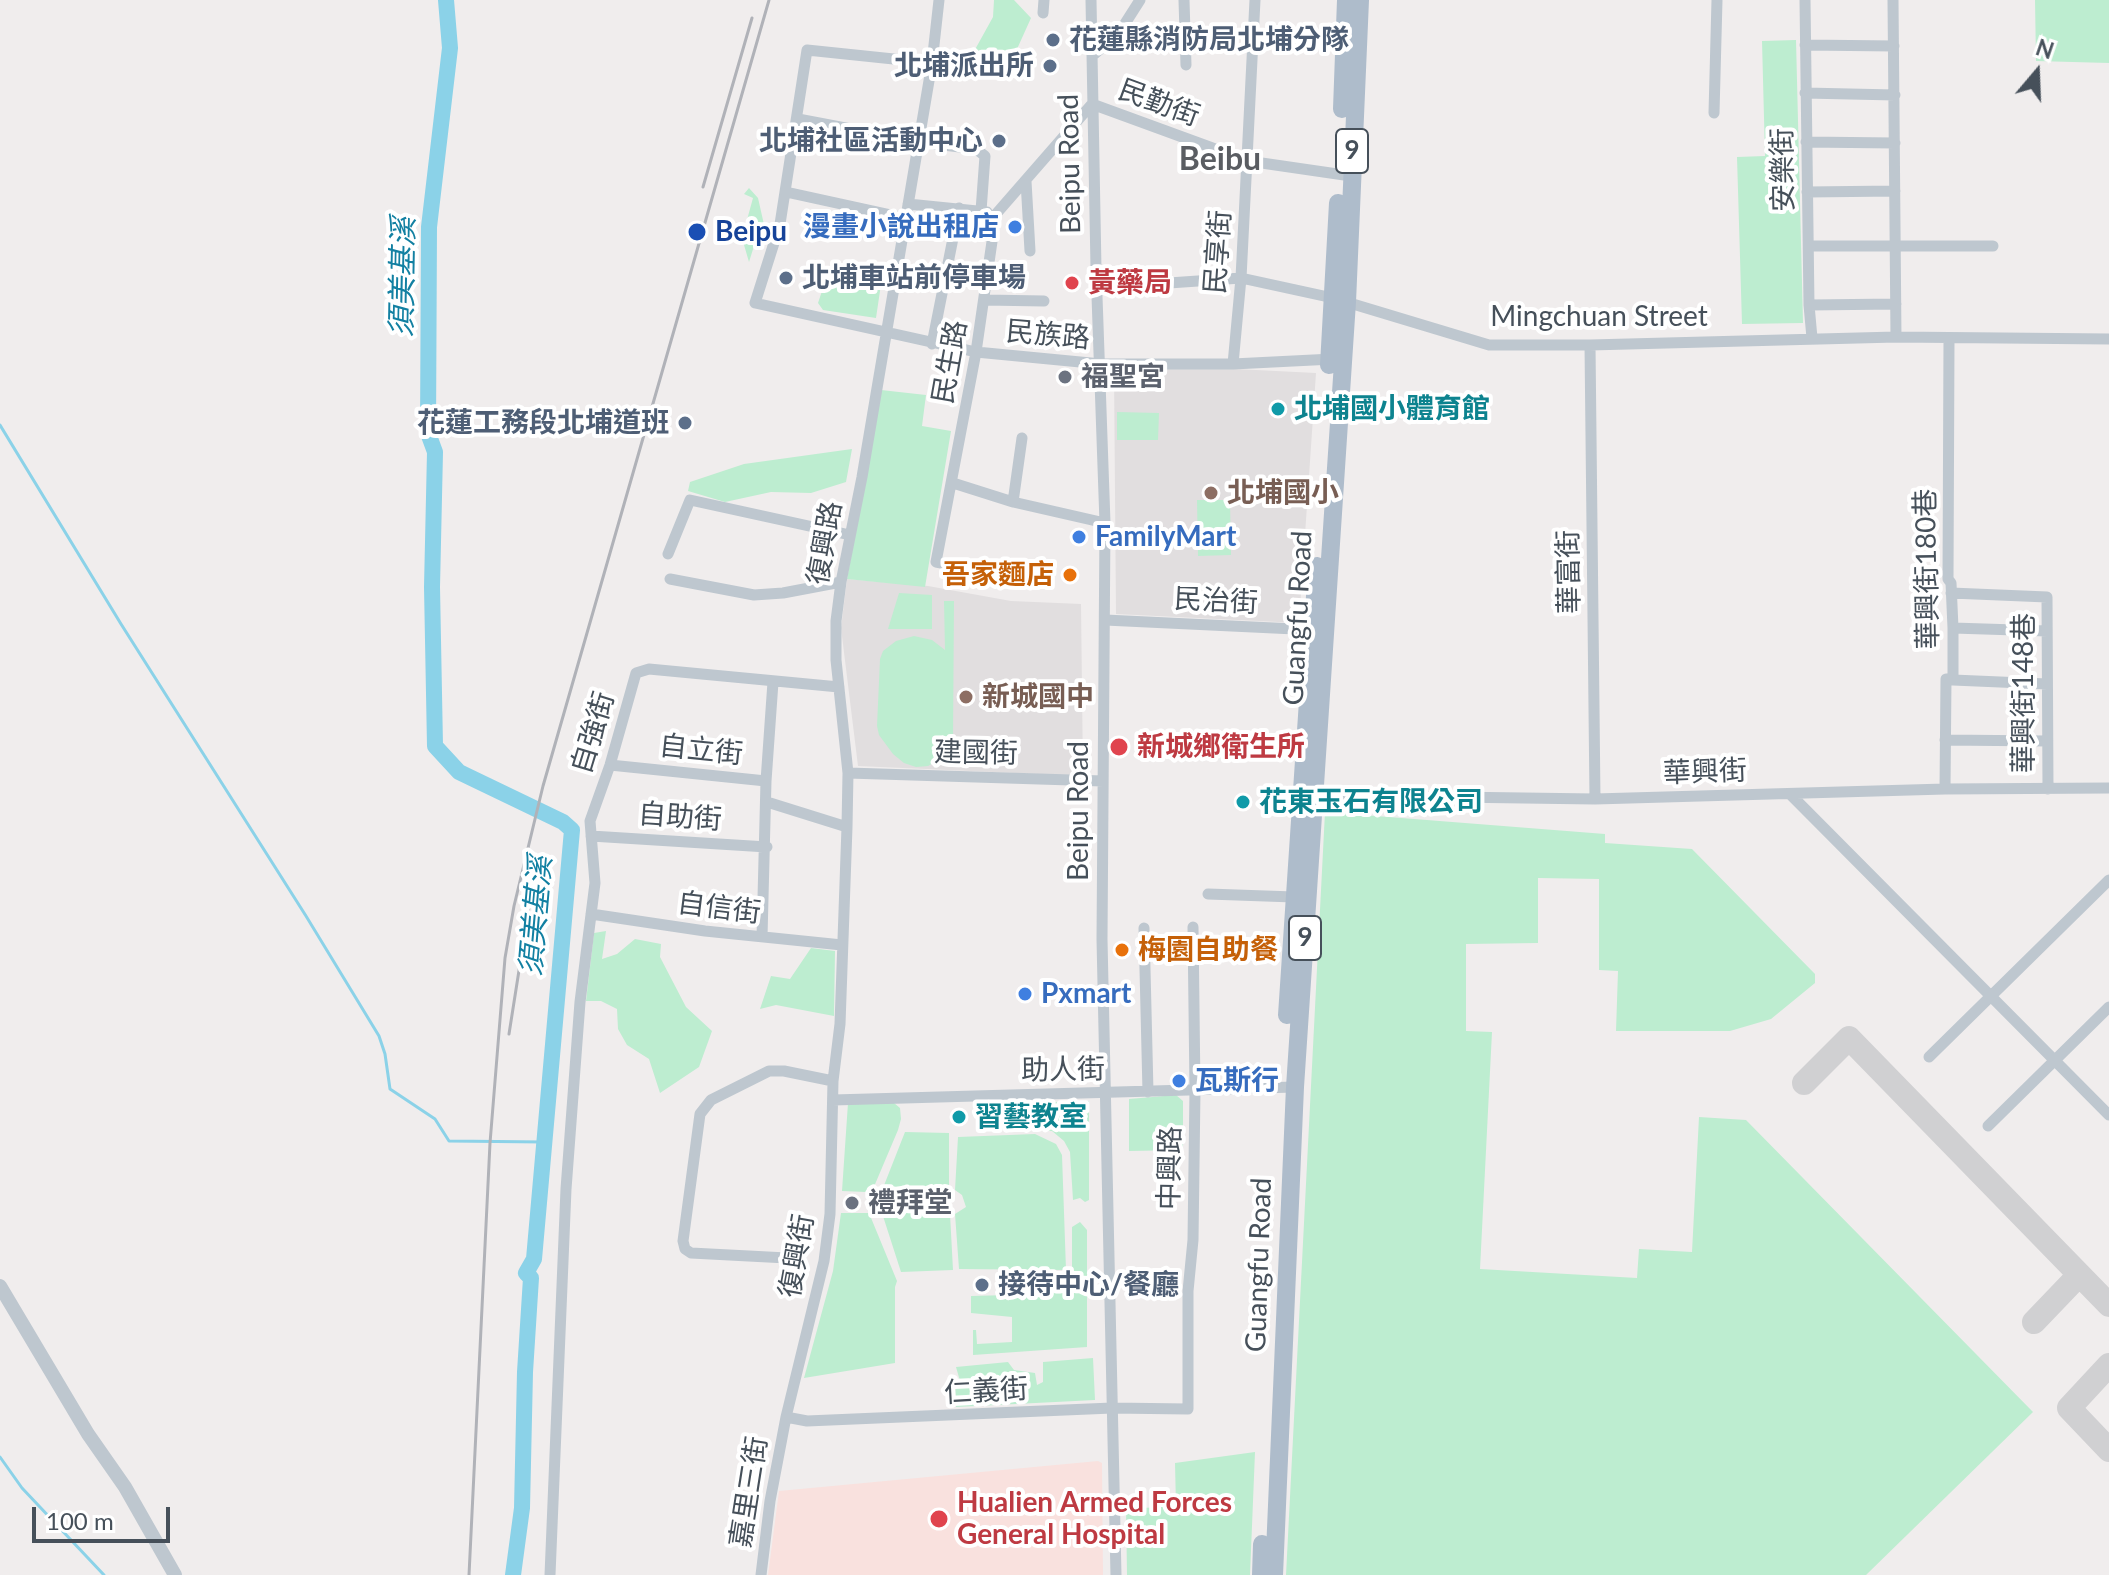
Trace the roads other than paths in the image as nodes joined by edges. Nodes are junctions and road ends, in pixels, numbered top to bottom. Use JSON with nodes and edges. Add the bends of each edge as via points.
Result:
{"nodes":[{"id":1,"x":939,"y":0,"type":"edge"},
{"id":2,"x":1091,"y":0,"type":"edge"},
{"id":3,"x":1140,"y":0,"type":"edge"},
{"id":4,"x":1184,"y":0,"type":"edge"},
{"id":5,"x":1255,"y":0,"type":"edge"},
{"id":6,"x":1346,"y":0,"type":"edge"},
{"id":7,"x":1360,"y":0,"type":"edge"},
{"id":8,"x":1717,"y":0,"type":"edge"},
{"id":9,"x":1805,"y":0,"type":"edge"},
{"id":10,"x":1893,"y":0,"type":"edge"},
{"id":11,"x":1805,"y":45,"type":"junction"},
{"id":12,"x":1894,"y":46,"type":"junction"},
{"id":13,"x":1092,"y":56,"type":"junction"},
{"id":14,"x":932,"y":63,"type":"junction"},
{"id":15,"x":1186,"y":65,"type":"dead end"},
{"id":16,"x":1805,"y":93,"type":"junction"},
{"id":17,"x":1895,"y":95,"type":"junction"},
{"id":18,"x":1092,"y":104,"type":"junction"},
{"id":19,"x":1714,"y":113,"type":"dead end"},
{"id":20,"x":798,"y":119,"type":"junction"},
{"id":21,"x":919,"y":142,"type":"junction"},
{"id":22,"x":1806,"y":142,"type":"junction"},
{"id":23,"x":1895,"y":143,"type":"junction"},
{"id":24,"x":1248,"y":161,"type":"junction"},
{"id":25,"x":1345,"y":176,"type":"junction"},
{"id":26,"x":1026,"y":181,"type":"junction"},
{"id":27,"x":1895,"y":191,"type":"junction"},
{"id":28,"x":786,"y":192,"type":"junction"},
{"id":29,"x":1807,"y":192,"type":"junction"},
{"id":30,"x":908,"y":204,"type":"junction"},
{"id":31,"x":959,"y":208,"type":"junction"},
{"id":32,"x":981,"y":211,"type":"junction"},
{"id":33,"x":996,"y":214,"type":"junction"},
{"id":34,"x":905,"y":218,"type":"junction"},
{"id":35,"x":1896,"y":244,"type":"junction"},
{"id":36,"x":1809,"y":246,"type":"junction"},
{"id":37,"x":1993,"y":246,"type":"dead end"},
{"id":38,"x":1030,"y":251,"type":"dead end"},
{"id":39,"x":1241,"y":278,"type":"junction"},
{"id":40,"x":1097,"y":288,"type":"junction"},
{"id":41,"x":985,"y":300,"type":"junction"},
{"id":42,"x":1340,"y":300,"type":"junction"},
{"id":43,"x":1044,"y":301,"type":"dead end"},
{"id":44,"x":1896,"y":304,"type":"junction"},
{"id":45,"x":1809,"y":305,"type":"junction"},
{"id":46,"x":887,"y":334,"type":"junction"},
{"id":47,"x":1896,"y":337,"type":"junction"},
{"id":48,"x":1812,"y":338,"type":"junction"},
{"id":49,"x":1949,"y":339,"type":"junction"},
{"id":50,"x":2109,"y":339,"type":"edge"},
{"id":51,"x":932,"y":344,"type":"junction"},
{"id":52,"x":1590,"y":345,"type":"junction"},
{"id":53,"x":976,"y":352,"type":"junction"},
{"id":54,"x":1336,"y":359,"type":"junction"},
{"id":55,"x":1101,"y":364,"type":"junction"},
{"id":56,"x":1233,"y":364,"type":"junction"},
{"id":57,"x":1022,"y":438,"type":"dead end"},
{"id":58,"x":953,"y":483,"type":"junction"},
{"id":59,"x":1013,"y":502,"type":"junction"},
{"id":60,"x":1105,"y":523,"type":"junction"},
{"id":61,"x":850,"y":535,"type":"junction"},
{"id":62,"x":668,"y":554,"type":"dead end"},
{"id":63,"x":1003,"y":575,"type":"dead end"},
{"id":64,"x":670,"y":579,"type":"dead end"},
{"id":65,"x":841,"y":582,"type":"junction"},
{"id":66,"x":1951,"y":593,"type":"junction"},
{"id":67,"x":1105,"y":620,"type":"junction"},
{"id":68,"x":1953,"y":628,"type":"junction"},
{"id":69,"x":1318,"y":630,"type":"junction"},
{"id":70,"x":2047,"y":631,"type":"junction"},
{"id":71,"x":1953,"y":680,"type":"junction"},
{"id":72,"x":773,"y":682,"type":"junction"},
{"id":73,"x":2047,"y":684,"type":"junction"},
{"id":74,"x":839,"y":687,"type":"junction"},
{"id":75,"x":1945,"y":740,"type":"junction"},
{"id":76,"x":2047,"y":741,"type":"junction"},
{"id":77,"x":610,"y":765,"type":"junction"},
{"id":78,"x":848,"y":773,"type":"junction"},
{"id":79,"x":766,"y":781,"type":"junction"},
{"id":80,"x":1103,"y":781,"type":"junction"},
{"id":81,"x":2109,"y":788,"type":"edge"},
{"id":82,"x":1945,"y":789,"type":"junction"},
{"id":83,"x":2048,"y":789,"type":"junction"},
{"id":84,"x":1790,"y":794,"type":"junction"},
{"id":85,"x":1308,"y":795,"type":"junction"},
{"id":86,"x":1595,"y":799,"type":"junction"},
{"id":87,"x":767,"y":802,"type":"junction"},
{"id":88,"x":847,"y":827,"type":"junction"},
{"id":89,"x":591,"y":836,"type":"junction"},
{"id":90,"x":767,"y":847,"type":"junction"},
{"id":91,"x":2109,"y":880,"type":"edge"},
{"id":92,"x":1208,"y":894,"type":"dead end"},
{"id":93,"x":1294,"y":897,"type":"junction"},
{"id":94,"x":591,"y":914,"type":"junction"},
{"id":95,"x":1193,"y":927,"type":"dead end"},
{"id":96,"x":1144,"y":928,"type":"dead end"},
{"id":97,"x":762,"y":937,"type":"junction"},
{"id":98,"x":842,"y":945,"type":"junction"},
{"id":99,"x":1991,"y":996,"type":"junction"},
{"id":100,"x":2109,"y":1007,"type":"edge"},
{"id":101,"x":1929,"y":1057,"type":"dead end"},
{"id":102,"x":2054,"y":1060,"type":"junction"},
{"id":103,"x":833,"y":1081,"type":"junction"},
{"id":104,"x":1289,"y":1088,"type":"junction"},
{"id":105,"x":1195,"y":1090,"type":"junction"},
{"id":106,"x":1148,"y":1092,"type":"junction"},
{"id":107,"x":1105,"y":1093,"type":"junction"},
{"id":108,"x":833,"y":1100,"type":"junction"},
{"id":109,"x":2109,"y":1115,"type":"edge"},
{"id":110,"x":1988,"y":1126,"type":"dead end"},
{"id":111,"x":787,"y":1258,"type":"dead end"},
{"id":112,"x":0,"y":1286,"type":"edge"},
{"id":113,"x":1112,"y":1408,"type":"junction"},
{"id":114,"x":1188,"y":1409,"type":"joint"},
{"id":115,"x":786,"y":1417,"type":"junction"},
{"id":116,"x":175,"y":1575,"type":"edge"},
{"id":117,"x":550,"y":1575,"type":"edge"},
{"id":118,"x":761,"y":1575,"type":"edge"},
{"id":119,"x":1116,"y":1575,"type":"edge"},
{"id":120,"x":1261,"y":1575,"type":"edge"},
{"id":121,"x":1274,"y":1575,"type":"edge"}],
"edges":[{"from":1,"to":14,"type":"street","name":"復興路"},
{"from":2,"to":13,"type":"street","name":"Beipu Road"},
{"from":3,"to":13,"type":"street","via":[[1119,33]]},
{"from":4,"to":15,"type":"street"},
{"from":5,"to":24,"type":"street","name":"民享街"},
{"from":6,"to":25,"type":"main road","name":"Guangfu Road","number":"9"},
{"from":7,"to":25,"type":"main road","name":"Guangfu Road","number":"9"},
{"from":8,"to":19,"type":"street"},
{"from":9,"to":11,"type":"street","name":"安樂街"},
{"from":10,"to":12,"type":"street"},
{"from":11,"to":12,"type":"street"},
{"from":11,"to":16,"type":"street","name":"安樂街"},
{"from":12,"to":17,"type":"street"},
{"from":13,"to":18,"type":"street","name":"Beipu Road"},
{"from":14,"to":20,"type":"street","via":[[807,50]]},
{"from":14,"to":21,"type":"street","name":"復興路"},
{"from":16,"to":17,"type":"street"},
{"from":16,"to":22,"type":"street","name":"安樂街"},
{"from":17,"to":23,"type":"street"},
{"from":18,"to":24,"type":"street","name":"民勤街"},
{"from":18,"to":26,"type":"street"},
{"from":18,"to":40,"type":"street","name":"Beipu Road"},
{"from":20,"to":21,"type":"street"},
{"from":20,"to":28,"type":"street"},
{"from":21,"to":30,"type":"street","name":"復興路"},
{"from":21,"to":32,"type":"street","via":[[976,149],[985,156]]},
{"from":22,"to":23,"type":"street"},
{"from":22,"to":29,"type":"street","name":"安樂街"},
{"from":23,"to":27,"type":"street"},
{"from":24,"to":25,"type":"street","name":"民勤街"},
{"from":24,"to":39,"type":"street","name":"民享街"},
{"from":25,"to":42,"type":"main road","name":"Guangfu Road","number":"9"},
{"from":26,"to":33,"type":"street"},
{"from":26,"to":38,"type":"street"},
{"from":27,"to":29,"type":"street"},
{"from":27,"to":35,"type":"street"},
{"from":28,"to":34,"type":"street"},
{"from":28,"to":46,"type":"street","name":"民族路","via":[[755,303]]},
{"from":29,"to":36,"type":"street","name":"安樂街"},
{"from":30,"to":31,"type":"street"},
{"from":30,"to":34,"type":"street","name":"復興路"},
{"from":31,"to":32,"type":"street"},
{"from":31,"to":51,"type":"street"},
{"from":32,"to":33,"type":"street"},
{"from":33,"to":41,"type":"street","name":"民生路"},
{"from":34,"to":46,"type":"street","name":"復興路"},
{"from":35,"to":36,"type":"street"},
{"from":35,"to":37,"type":"street"},
{"from":35,"to":44,"type":"street"},
{"from":36,"to":45,"type":"street","name":"安樂街"},
{"from":39,"to":40,"type":"street","name":"Mingchuan Street"},
{"from":39,"to":42,"type":"street","name":"Mingchuan Street"},
{"from":39,"to":56,"type":"street","name":"民享街"},
{"from":40,"to":55,"type":"street","name":"Beipu Road"},
{"from":41,"to":43,"type":"street"},
{"from":41,"to":53,"type":"street","name":"民生路"},
{"from":42,"to":52,"type":"street","name":"Mingchuan Street","via":[[1489,345]]},
{"from":42,"to":54,"type":"main road","name":"Guangfu Road","number":"9"},
{"from":44,"to":45,"type":"street"},
{"from":44,"to":47,"type":"street"},
{"from":45,"to":48,"type":"street","name":"安樂街"},
{"from":46,"to":51,"type":"street","name":"民族路"},
{"from":46,"to":61,"type":"street","name":"復興路"},
{"from":47,"to":48,"type":"street","name":"Mingchuan Street"},
{"from":47,"to":49,"type":"street","name":"Mingchuan Street"},
{"from":48,"to":52,"type":"street","name":"Mingchuan Street"},
{"from":49,"to":50,"type":"street","name":"Mingchuan Street"},
{"from":49,"to":66,"type":"street","name":"華興街180巷"},
{"from":51,"to":53,"type":"street","name":"民族路"},
{"from":52,"to":86,"type":"street","name":"華富街"},
{"from":53,"to":55,"type":"street","name":"民族路"},
{"from":53,"to":58,"type":"street","name":"民生路"},
{"from":54,"to":56,"type":"street","name":"民族路"},
{"from":54,"to":69,"type":"main road","name":"Guangfu Road","number":"9"},
{"from":55,"to":56,"type":"street","name":"民族路"},
{"from":55,"to":60,"type":"street","name":"Beipu Road"},
{"from":57,"to":59,"type":"street"},
{"from":58,"to":59,"type":"street"},
{"from":58,"to":63,"type":"street","name":"民生路","via":[[936,562]]},
{"from":59,"to":60,"type":"street"},
{"from":60,"to":67,"type":"street","name":"Beipu Road"},
{"from":61,"to":62,"type":"street","via":[[690,500]]},
{"from":61,"to":65,"type":"street","name":"復興路"},
{"from":64,"to":65,"type":"street","via":[[754,595]]},
{"from":65,"to":74,"type":"street","name":"復興路","via":[[836,621]]},
{"from":66,"to":68,"type":"street","name":"華興街180巷"},
{"from":66,"to":70,"type":"street","name":"華興街148巷","via":[[2047,597]]},
{"from":67,"to":69,"type":"street","name":"民治街"},
{"from":67,"to":80,"type":"street","name":"Beipu Road"},
{"from":68,"to":70,"type":"street"},
{"from":68,"to":71,"type":"street","name":"華興街180巷"},
{"from":69,"to":85,"type":"main road","name":"Guangfu Road","number":"9"},
{"from":70,"to":73,"type":"street","name":"華興街148巷"},
{"from":71,"to":73,"type":"street"},
{"from":71,"to":75,"type":"street","name":"華興街180巷","via":[[1946,679]]},
{"from":72,"to":74,"type":"street","name":"自強街"},
{"from":72,"to":77,"type":"street","name":"自強街","via":[[649,669],[636,673]]},
{"from":72,"to":79,"type":"street"},
{"from":73,"to":76,"type":"street","name":"華興街148巷"},
{"from":74,"to":78,"type":"street","name":"復興路"},
{"from":75,"to":76,"type":"street"},
{"from":75,"to":82,"type":"street","name":"華興街180巷"},
{"from":76,"to":83,"type":"street","name":"華興街148巷"},
{"from":77,"to":79,"type":"street","name":"自立街"},
{"from":77,"to":89,"type":"street","name":"自強街","via":[[590,821]]},
{"from":78,"to":80,"type":"street","name":"建國街"},
{"from":78,"to":88,"type":"street","name":"復興路"},
{"from":79,"to":87,"type":"street","name":"自立街"},
{"from":80,"to":107,"type":"street","name":"Beipu Road"},
{"from":81,"to":83,"type":"street","name":"華興街"},
{"from":82,"to":83,"type":"street","name":"華興街"},
{"from":82,"to":84,"type":"street","name":"華興街"},
{"from":84,"to":86,"type":"street","name":"華興街"},
{"from":84,"to":99,"type":"street"},
{"from":85,"to":86,"type":"street","name":"華興街"},
{"from":85,"to":93,"type":"main road","name":"Guangfu Road","number":"9"},
{"from":85,"to":104,"type":"main road","name":"Guangfu Road","number":"9"},
{"from":87,"to":88,"type":"street"},
{"from":87,"to":90,"type":"street","name":"自立街"},
{"from":88,"to":98,"type":"street","name":"復興路"},
{"from":89,"to":90,"type":"street","name":"自助街"},
{"from":89,"to":94,"type":"street","name":"自強街"},
{"from":90,"to":97,"type":"street","name":"自立街"},
{"from":91,"to":99,"type":"street"},
{"from":92,"to":93,"type":"street"},
{"from":93,"to":104,"type":"main road","name":"Guangfu Road","number":"9"},
{"from":94,"to":97,"type":"street","name":"自信街"},
{"from":94,"to":117,"type":"street","name":"自強街","via":[[566,1189]]},
{"from":95,"to":105,"type":"street","name":"中興路"},
{"from":96,"to":106,"type":"street"},
{"from":97,"to":98,"type":"street","name":"自信街"},
{"from":98,"to":103,"type":"street","name":"復興路"},
{"from":99,"to":101,"type":"street"},
{"from":99,"to":102,"type":"street"},
{"from":100,"to":102,"type":"street"},
{"from":102,"to":109,"type":"street"},
{"from":102,"to":110,"type":"street"},
{"from":103,"to":108,"type":"street","name":"復興路"},
{"from":103,"to":111,"type":"street","via":[[769,1071],[711,1100],[700,1114],[685,1249]]},
{"from":104,"to":105,"type":"street","name":"助人街"},
{"from":104,"to":120,"type":"main road","name":"Guangfu Road","number":"9"},
{"from":104,"to":121,"type":"main road","name":"Guangfu Road","number":"9"},
{"from":105,"to":106,"type":"street","name":"助人街"},
{"from":105,"to":114,"type":"street","name":"中興路"},
{"from":106,"to":107,"type":"street","name":"助人街"},
{"from":107,"to":108,"type":"street","name":"助人街"},
{"from":107,"to":113,"type":"street","name":"Beipu Road"},
{"from":108,"to":115,"type":"street","name":"復興街","via":[[828,1236]]},
{"from":112,"to":116,"type":"street"},
{"from":113,"to":114,"type":"street","name":"仁義街"},
{"from":113,"to":115,"type":"street","name":"仁義街","via":[[822,1421]]},
{"from":113,"to":119,"type":"street","name":"Beipu Road"},
{"from":115,"to":118,"type":"street","name":"嘉里三街"}]}
